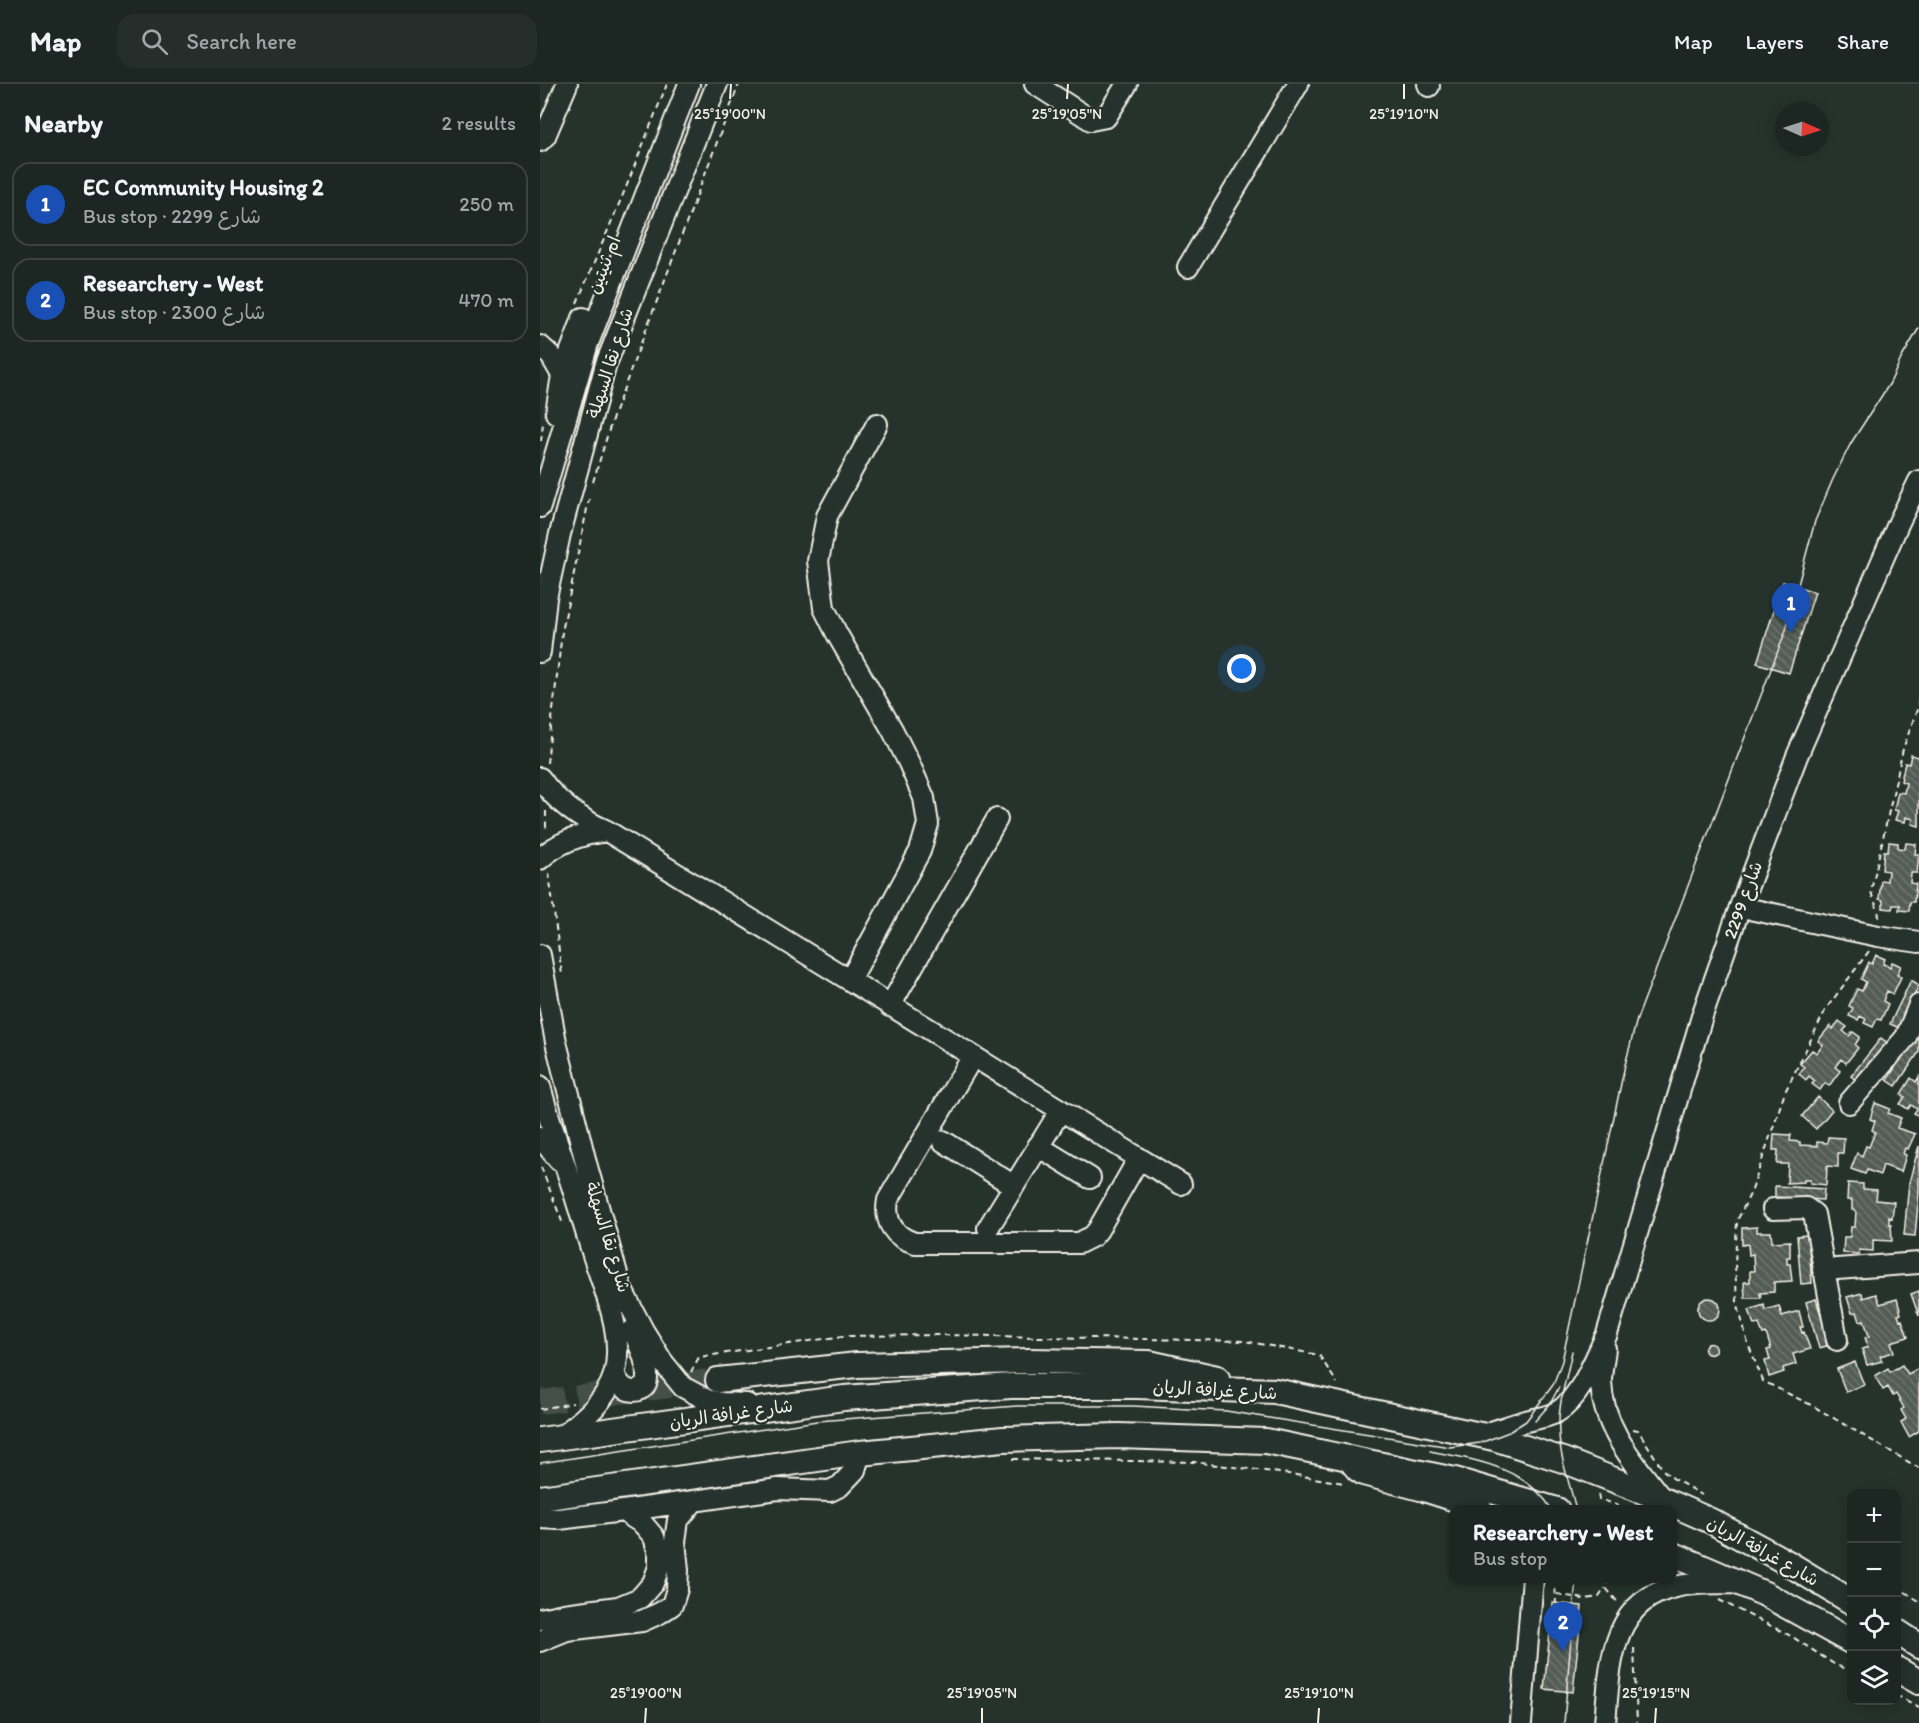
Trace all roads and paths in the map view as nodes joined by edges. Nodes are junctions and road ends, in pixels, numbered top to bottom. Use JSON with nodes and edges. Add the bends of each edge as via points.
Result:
{"nodes":[{"id":1,"x":567,"y":84,"type":"edge"},
{"id":2,"x":667,"y":84,"type":"edge"},
{"id":3,"x":676,"y":84,"type":"edge"},
{"id":4,"x":689,"y":84,"type":"edge"},
{"id":5,"x":717,"y":84,"type":"edge"},
{"id":6,"x":739,"y":84,"type":"edge"},
{"id":7,"x":1035,"y":84,"type":"edge"},
{"id":8,"x":1127,"y":84,"type":"edge"},
{"id":9,"x":1298,"y":84,"type":"edge"},
{"id":10,"x":540,"y":141,"type":"edge"},
{"id":11,"x":1188,"y":267,"type":"dead end"},
{"id":12,"x":577,"y":303,"type":"dead end"},
{"id":13,"x":576,"y":337,"type":"junction"},
{"id":14,"x":540,"y":345,"type":"edge"},
{"id":15,"x":562,"y":375,"type":"junction"},
{"id":16,"x":543,"y":423,"type":"dead end"},
{"id":17,"x":877,"y":424,"type":"dead end"},
{"id":18,"x":548,"y":448,"type":"edge"},
{"id":19,"x":1919,"y":481,"type":"edge"},
{"id":20,"x":593,"y":482,"type":"dead end"},
{"id":21,"x":590,"y":493,"type":"dead end"},
{"id":22,"x":540,"y":507,"type":"edge"},
{"id":23,"x":540,"y":652,"type":"edge"},
{"id":24,"x":1919,"y":695,"type":"edge"},
{"id":25,"x":543,"y":781,"type":"edge"},
{"id":26,"x":997,"y":819,"type":"dead end"},
{"id":27,"x":607,"y":831,"type":"junction"},
{"id":28,"x":543,"y":855,"type":"edge"},
{"id":29,"x":1740,"y":907,"type":"junction"},
{"id":30,"x":1878,"y":936,"type":"junction"},
{"id":31,"x":1919,"y":942,"type":"edge"},
{"id":32,"x":540,"y":955,"type":"edge"},
{"id":33,"x":562,"y":975,"type":"dead end"},
{"id":34,"x":850,"y":980,"type":"junction"},
{"id":35,"x":1919,"y":1005,"type":"edge"},
{"id":36,"x":890,"y":1006,"type":"junction"},
{"id":37,"x":973,"y":1056,"type":"junction"},
{"id":38,"x":540,"y":1086,"type":"edge"},
{"id":39,"x":1849,"y":1103,"type":"dead end"},
{"id":40,"x":1061,"y":1110,"type":"junction"},
{"id":41,"x":540,"y":1137,"type":"edge"},
{"id":42,"x":943,"y":1141,"type":"dead end"},
{"id":43,"x":1038,"y":1146,"type":"junction"},
{"id":44,"x":1139,"y":1158,"type":"junction"},
{"id":45,"x":540,"y":1165,"type":"edge"},
{"id":46,"x":567,"y":1169,"type":"junction"},
{"id":47,"x":1090,"y":1178,"type":"dead end"},
{"id":48,"x":1181,"y":1184,"type":"dead end"},
{"id":49,"x":1014,"y":1186,"type":"junction"},
{"id":50,"x":1773,"y":1209,"type":"dead end"},
{"id":51,"x":562,"y":1224,"type":"dead end"},
{"id":52,"x":988,"y":1228,"type":"dead end"},
{"id":53,"x":1919,"y":1263,"type":"edge"},
{"id":54,"x":1823,"y":1270,"type":"junction"},
{"id":55,"x":621,"y":1288,"type":"junction"},
{"id":56,"x":1607,"y":1334,"type":"junction"},
{"id":57,"x":1837,"y":1340,"type":"dead end"},
{"id":58,"x":614,"y":1374,"type":"junction"},
{"id":59,"x":718,"y":1380,"type":"tunnel mouth"},
{"id":60,"x":1275,"y":1391,"type":"junction"},
{"id":61,"x":800,"y":1404,"type":"junction"},
{"id":62,"x":540,"y":1409,"type":"edge"},
{"id":63,"x":590,"y":1412,"type":"junction"},
{"id":64,"x":1481,"y":1435,"type":"junction"},
{"id":65,"x":551,"y":1438,"type":"edge"},
{"id":66,"x":860,"y":1453,"type":"junction"},
{"id":67,"x":1346,"y":1458,"type":"junction"},
{"id":68,"x":1004,"y":1459,"type":"dead end"},
{"id":69,"x":1919,"y":1468,"type":"edge"},
{"id":70,"x":1352,"y":1484,"type":"dead end"},
{"id":71,"x":540,"y":1498,"type":"edge"},
{"id":72,"x":1662,"y":1499,"type":"junction"},
{"id":73,"x":694,"y":1501,"type":"junction"},
{"id":74,"x":1470,"y":1505,"type":"edge"},
{"id":75,"x":1543,"y":1505,"type":"edge"},
{"id":76,"x":1675,"y":1505,"type":"edge"},
{"id":77,"x":1677,"y":1506,"type":"edge"},
{"id":78,"x":623,"y":1511,"type":"junction"},
{"id":79,"x":540,"y":1518,"type":"edge"},
{"id":80,"x":1677,"y":1556,"type":"edge"},
{"id":81,"x":1533,"y":1583,"type":"edge"},
{"id":82,"x":1556,"y":1583,"type":"edge"},
{"id":83,"x":1740,"y":1583,"type":"junction"},
{"id":84,"x":1606,"y":1588,"type":"dead end"},
{"id":85,"x":1901,"y":1589,"type":"edge"},
{"id":86,"x":1557,"y":1594,"type":"junction"},
{"id":87,"x":1712,"y":1596,"type":"dead end"},
{"id":88,"x":1847,"y":1600,"type":"edge"},
{"id":89,"x":1919,"y":1602,"type":"edge"},
{"id":90,"x":1556,"y":1604,"type":"dead end"},
{"id":91,"x":540,"y":1619,"type":"edge"},
{"id":92,"x":1901,"y":1634,"type":"edge"},
{"id":93,"x":1633,"y":1639,"type":"dead end"},
{"id":94,"x":1847,"y":1640,"type":"edge"},
{"id":95,"x":540,"y":1641,"type":"edge"},
{"id":96,"x":1919,"y":1646,"type":"edge"},
{"id":97,"x":1847,"y":1670,"type":"edge"},
{"id":98,"x":1901,"y":1672,"type":"edge"},
{"id":99,"x":1919,"y":1682,"type":"edge"},
{"id":100,"x":1901,"y":1698,"type":"edge"},
{"id":101,"x":1919,"y":1707,"type":"edge"},
{"id":102,"x":1521,"y":1723,"type":"edge"},
{"id":103,"x":1605,"y":1723,"type":"edge"},
{"id":104,"x":1637,"y":1723,"type":"edge"}],
"edges":[{"from":1,"to":10,"type":"street"},
{"from":2,"to":12,"type":"path"},
{"from":3,"to":13,"type":"street","name":"ام ثنيتين"},
{"from":4,"to":18,"type":"street","name":"شارع نقا السهلة"},
{"from":5,"to":23,"type":"street","name":"شارع نقا السهلة","via":[[606,364],[560,534],[546,598]]},
{"from":6,"to":20,"type":"path","via":[[613,417]]},
{"from":7,"to":8,"type":"street","via":[[1090,120],[1107,117]]},
{"from":9,"to":11,"type":"street"},
{"from":13,"to":14,"type":"street"},
{"from":13,"to":15,"type":"street","name":"ام ثنيتين"},
{"from":14,"to":15,"type":"street"},
{"from":15,"to":18,"type":"street","name":"ام ثنيتين"},
{"from":16,"to":18,"type":"path"},
{"from":17,"to":34,"type":"street","via":[[827,516],[818,561],[824,608],[909,763],[924,798],[928,824],[920,851]]},
{"from":18,"to":22,"type":"street","name":"شارع نقا السهلة"},
{"from":19,"to":29,"type":"street","name":"شارع 2299","via":[[1797,756]]},
{"from":21,"to":25,"type":"path","via":[[562,632]]},
{"from":24,"to":30,"type":"path","via":[[1871,891],[1879,911]]},
{"from":25,"to":27,"type":"street","via":[[573,813]]},
{"from":25,"to":28,"type":"path"},
{"from":26,"to":36,"type":"street"},
{"from":27,"to":28,"type":"street","via":[[575,837]]},
{"from":27,"to":34,"type":"street"},
{"from":28,"to":33,"type":"path"},
{"from":29,"to":30,"type":"street"},
{"from":29,"to":56,"type":"street","name":"شارع 2299","via":[[1703,1013]]},
{"from":30,"to":31,"type":"street"},
{"from":30,"to":69,"type":"path","via":[[1826,1009],[1785,1092],[1752,1190],[1737,1221],[1737,1302],[1748,1344],[1764,1381]]},
{"from":32,"to":55,"type":"street","name":"شارع نقا السهلة","via":[[556,1042]]},
{"from":34,"to":36,"type":"street"},
{"from":35,"to":39,"type":"street","via":[[1906,1037]]},
{"from":36,"to":37,"type":"street"},
{"from":37,"to":40,"type":"street"},
{"from":37,"to":44,"type":"street","via":[[888,1200],[891,1228],[906,1240],[1079,1243],[1098,1230]]},
{"from":38,"to":46,"type":"street","name":"شارع نقا السهلة"},
{"from":40,"to":43,"type":"street"},
{"from":40,"to":44,"type":"street"},
{"from":41,"to":46,"type":"street","name":"شارع نقا السهلة"},
{"from":42,"to":49,"type":"street"},
{"from":43,"to":47,"type":"street"},
{"from":43,"to":49,"type":"street"},
{"from":44,"to":48,"type":"street"},
{"from":45,"to":51,"type":"path"},
{"from":46,"to":58,"type":"street","name":"شارع نقا السهلة","via":[[615,1332]]},
{"from":49,"to":52,"type":"street"},
{"from":50,"to":54,"type":"street","via":[[1806,1208],[1814,1214]]},
{"from":53,"to":54,"type":"street"},
{"from":54,"to":57,"type":"street"},
{"from":55,"to":58,"type":"street","via":[[647,1378],[644,1388],[633,1391],[619,1384]]},
{"from":55,"to":61,"type":"street","name":"شارع نقا السهلة","via":[[662,1361],[682,1387],[722,1403]]},
{"from":56,"to":64,"type":"street","name":"شارع 2299","via":[[1586,1376],[1564,1407],[1548,1416]]},
{"from":56,"to":72,"type":"street","name":"شارع 2299","via":[[1601,1381],[1606,1414],[1626,1453]]},
{"from":58,"to":63,"type":"street","name":"شارع نقا السهلة"},
{"from":59,"to":60,"type":"main road","via":[[856,1365],[1029,1360],[1149,1363]]},
{"from":60,"to":61,"type":"main road","name":"شارع غرافة الريان","via":[[1011,1386]]},
{"from":60,"to":64,"type":"main road","name":"شارع غرافة الريان"},
{"from":61,"to":65,"type":"main road","name":"شارع غرافة الريان"},
{"from":62,"to":63,"type":"path","via":[[575,1403]]},
{"from":63,"to":65,"type":"street","name":"شارع نقا السهلة"},
{"from":64,"to":72,"type":"main road","name":"شارع غرافة الريان","via":[[1563,1460]]},
{"from":66,"to":67,"type":"main road","via":[[1003,1439],[1119,1436],[1266,1441]]},
{"from":66,"to":71,"type":"main road"},
{"from":66,"to":73,"type":"street","via":[[855,1470],[830,1491],[778,1489]]},
{"from":67,"to":74,"type":"street","via":[[1363,1475]]},
{"from":67,"to":75,"type":"main road","via":[[1455,1480]]},
{"from":68,"to":70,"type":"path","via":[[1194,1462]]},
{"from":72,"to":76,"type":"main road","name":"شارع غرافة الريان"},
{"from":73,"to":78,"type":"street"},
{"from":73,"to":95,"type":"street","via":[[678,1520],[677,1588],[672,1605],[642,1621],[567,1630]]},
{"from":77,"to":88,"type":"main road","name":"شارع غرافة الريان","via":[[1786,1562]]},
{"from":78,"to":79,"type":"street"},
{"from":78,"to":91,"type":"street","via":[[643,1524],[654,1538],[659,1554],[653,1583],[640,1598],[618,1607]]},
{"from":80,"to":83,"type":"main road","name":"شارع غرافة الريان"},
{"from":81,"to":102,"type":"street"},
{"from":82,"to":86,"type":"path"},
{"from":83,"to":94,"type":"main road","name":"شارع غرافة الريان"},
{"from":83,"to":103,"type":"street","via":[[1677,1586],[1644,1601],[1629,1615],[1611,1659]]},
{"from":84,"to":86,"type":"path","via":[[1599,1597],[1584,1599]]},
{"from":85,"to":89,"type":"path"},
{"from":86,"to":90,"type":"path"},
{"from":87,"to":97,"type":"path"},
{"from":92,"to":96,"type":"main road"},
{"from":93,"to":104,"type":"path"},
{"from":98,"to":99,"type":"main road"},
{"from":100,"to":101,"type":"path"}]}
